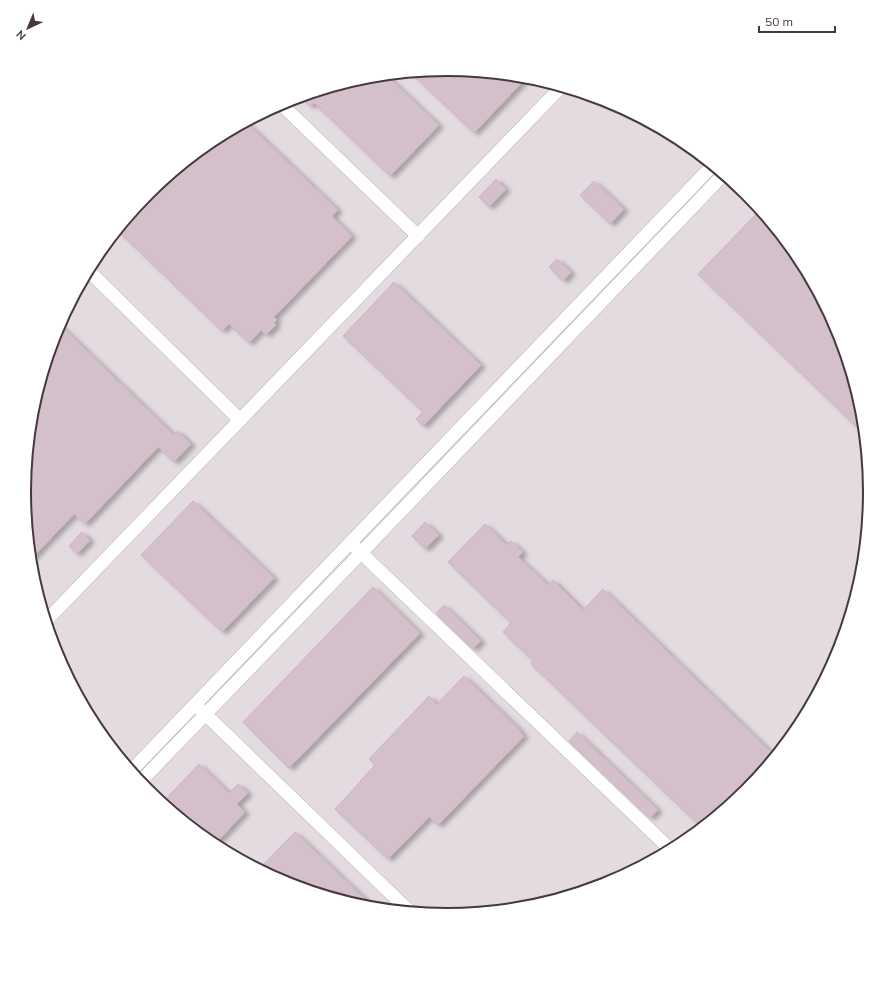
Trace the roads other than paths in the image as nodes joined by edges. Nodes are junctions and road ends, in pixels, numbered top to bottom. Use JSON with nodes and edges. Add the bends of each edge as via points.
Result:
{"nodes":[{"id":1,"x":557,"y":91,"type":"edge"},
{"id":2,"x":285,"y":108,"type":"edge"},
{"id":3,"x":709,"y":169,"type":"edge"},
{"id":4,"x":720,"y":178,"type":"edge"},
{"id":5,"x":418,"y":236,"type":"junction"},
{"id":6,"x":93,"y":275,"type":"edge"},
{"id":7,"x":240,"y":420,"type":"junction"},
{"id":8,"x":351,"y":542,"type":"junction"},
{"id":9,"x":362,"y":552,"type":"junction"},
{"id":10,"x":50,"y":617,"type":"edge"},
{"id":11,"x":196,"y":704,"type":"junction"},
{"id":12,"x":205,"y":714,"type":"junction"},
{"id":13,"x":135,"y":768,"type":"edge"},
{"id":14,"x":144,"y":778,"type":"edge"},
{"id":15,"x":667,"y":846,"type":"edge"},
{"id":16,"x":404,"y":906,"type":"edge"}],
"edges":[{"from":1,"to":5,"type":"street"},
{"from":2,"to":5,"type":"street"},
{"from":3,"to":8,"type":"street"},
{"from":4,"to":9,"type":"street"},
{"from":5,"to":7,"type":"street"},
{"from":6,"to":7,"type":"street"},
{"from":7,"to":10,"type":"street"},
{"from":8,"to":9,"type":"street"},
{"from":8,"to":11,"type":"street"},
{"from":9,"to":12,"type":"street"},
{"from":9,"to":15,"type":"street"},
{"from":11,"to":12,"type":"street"},
{"from":11,"to":13,"type":"street"},
{"from":12,"to":14,"type":"street"},
{"from":12,"to":16,"type":"street"}]}
